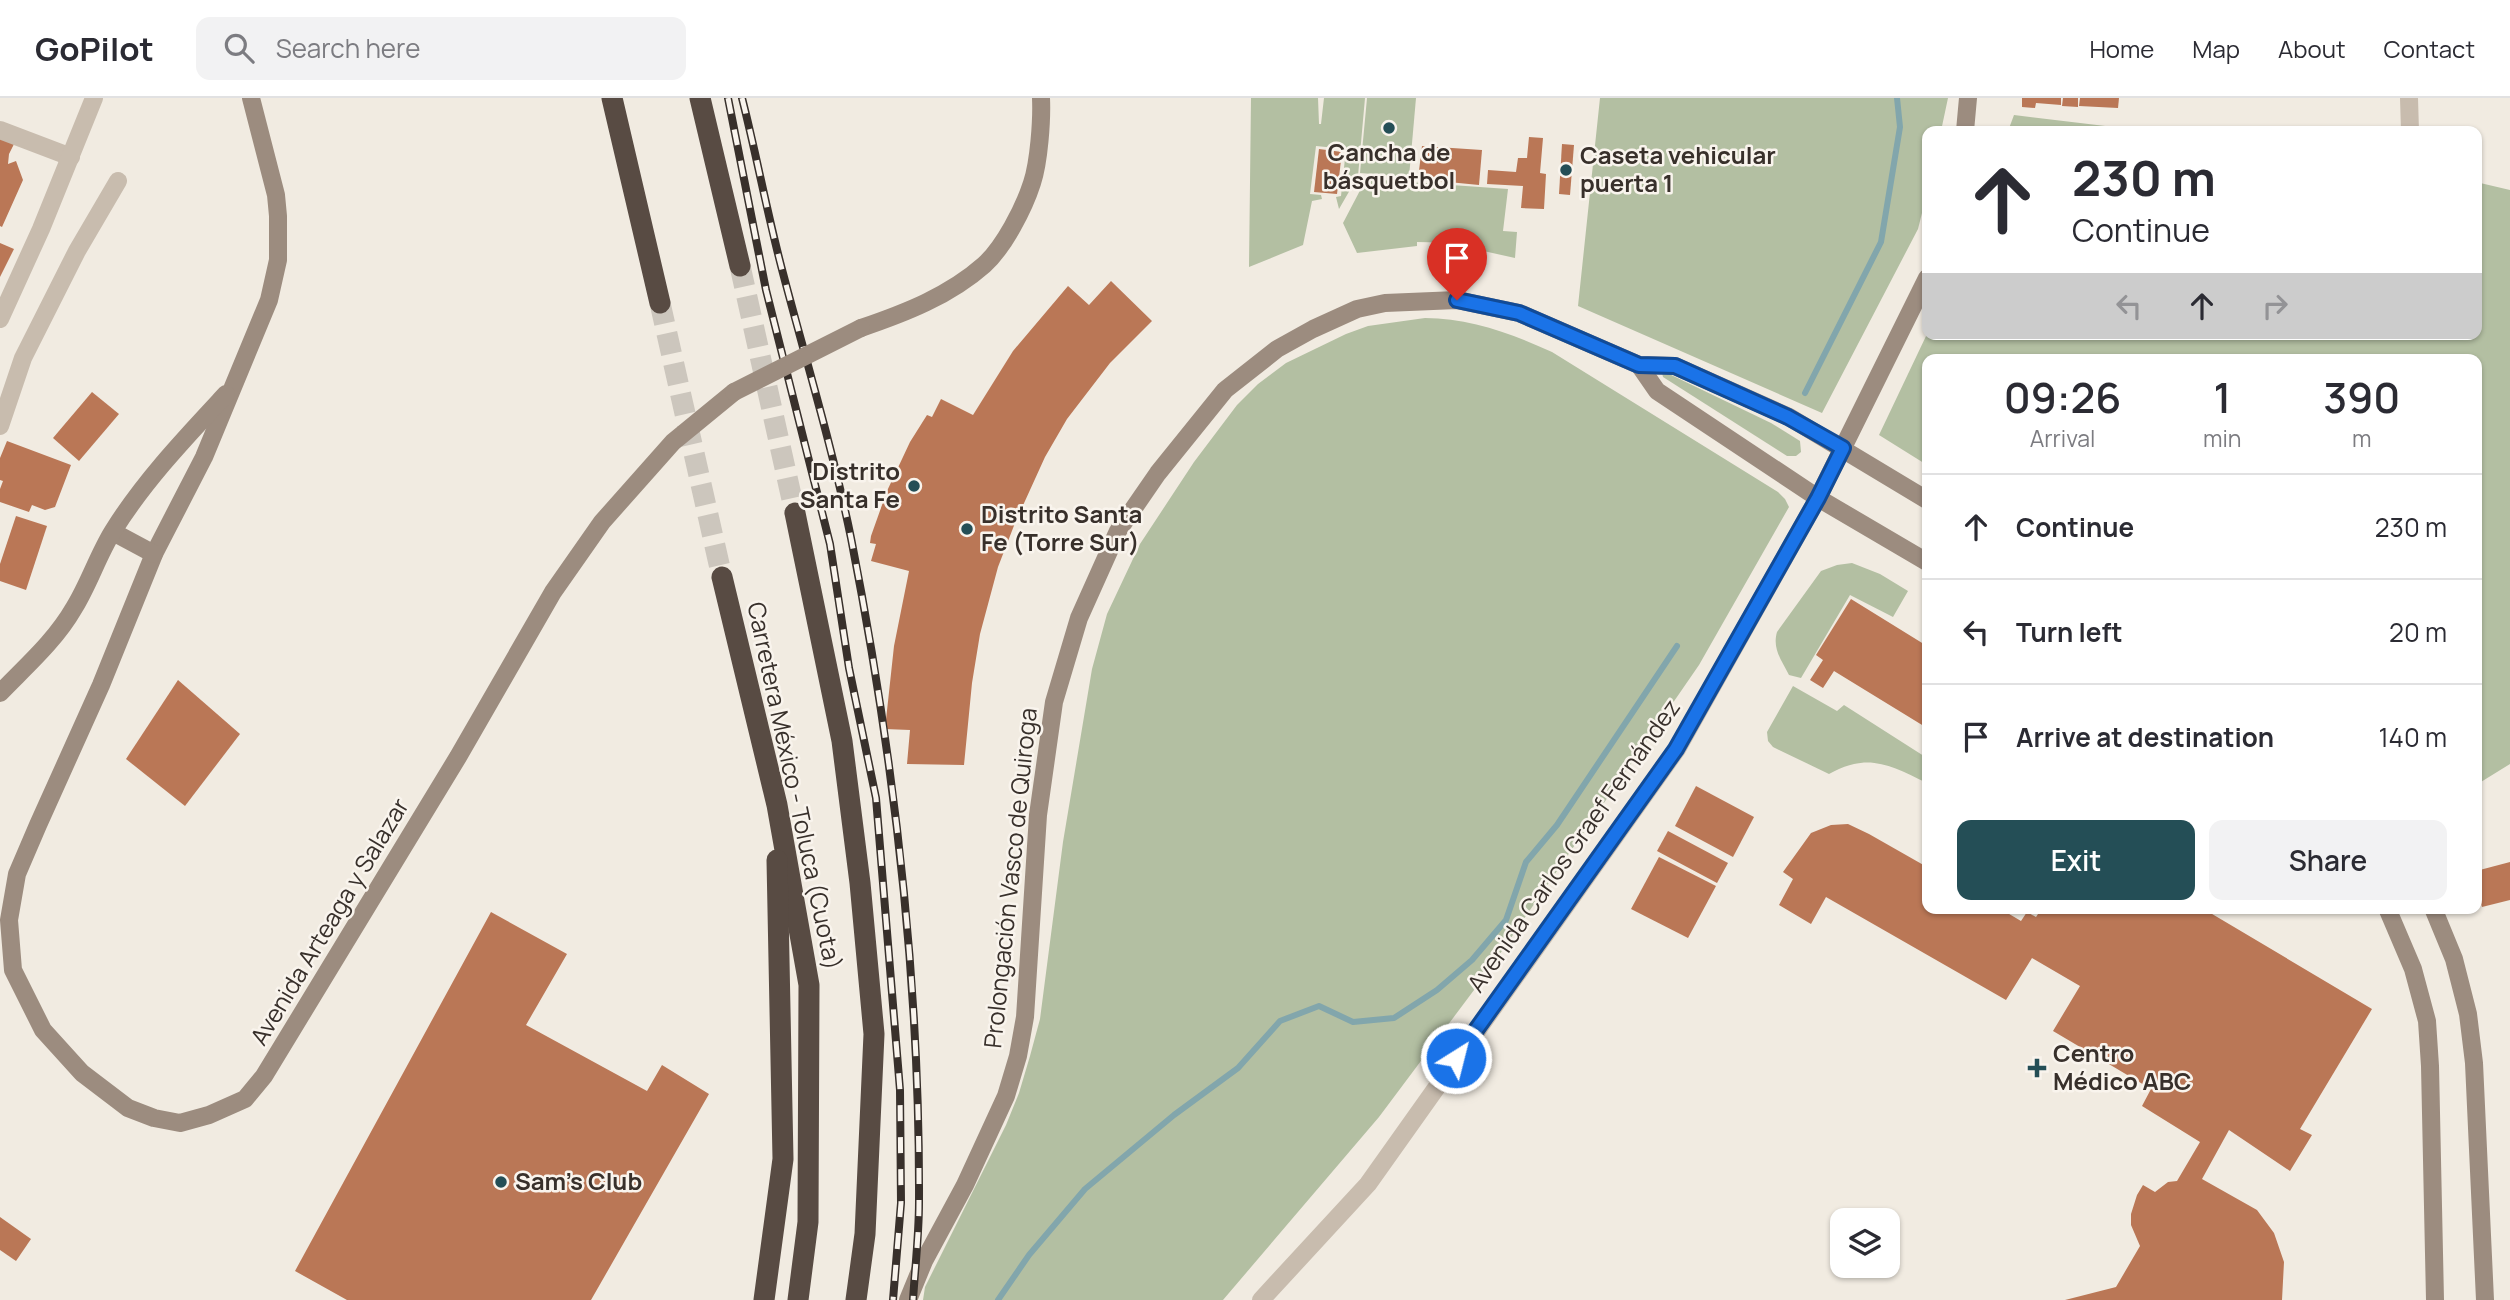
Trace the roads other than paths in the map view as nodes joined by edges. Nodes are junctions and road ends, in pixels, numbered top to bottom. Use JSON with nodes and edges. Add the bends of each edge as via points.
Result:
{"nodes":[{"id":1,"x":94,"y":98,"type":"edge"},
{"id":2,"x":251,"y":98,"type":"edge"},
{"id":3,"x":612,"y":98,"type":"edge"},
{"id":4,"x":700,"y":98,"type":"edge"},
{"id":5,"x":1041,"y":98,"type":"edge"},
{"id":6,"x":1968,"y":98,"type":"edge"},
{"id":7,"x":2409,"y":98,"type":"edge"},
{"id":8,"x":1965,"y":126,"type":"edge"},
{"id":9,"x":2410,"y":126,"type":"edge"},
{"id":10,"x":0,"y":130,"type":"edge"},
{"id":11,"x":71,"y":157,"type":"junction"},
{"id":12,"x":118,"y":181,"type":"dead end"},
{"id":13,"x":740,"y":266,"type":"tunnel mouth"},
{"id":14,"x":1922,"y":288,"type":"edge"},
{"id":15,"x":660,"y":303,"type":"tunnel mouth"},
{"id":16,"x":0,"y":318,"type":"edge"},
{"id":17,"x":1639,"y":365,"type":"junction"},
{"id":18,"x":233,"y":387,"type":"junction"},
{"id":19,"x":0,"y":426,"type":"edge"},
{"id":20,"x":1843,"y":448,"type":"junction"},
{"id":21,"x":1922,"y":497,"type":"edge"},
{"id":22,"x":1818,"y":498,"type":"junction"},
{"id":23,"x":796,"y":513,"type":"tunnel mouth"},
{"id":24,"x":113,"y":532,"type":"junction"},
{"id":25,"x":155,"y":554,"type":"junction"},
{"id":26,"x":1922,"y":559,"type":"edge"},
{"id":27,"x":722,"y":576,"type":"tunnel mouth"},
{"id":28,"x":0,"y":693,"type":"edge"},
{"id":29,"x":777,"y":805,"type":"junction"},
{"id":30,"x":2390,"y":914,"type":"edge"},
{"id":31,"x":2435,"y":914,"type":"edge"},
{"id":32,"x":764,"y":1300,"type":"edge"},
{"id":33,"x":798,"y":1300,"type":"edge"},
{"id":34,"x":856,"y":1300,"type":"edge"},
{"id":35,"x":908,"y":1300,"type":"edge"},
{"id":36,"x":1261,"y":1300,"type":"edge"},
{"id":37,"x":2435,"y":1300,"type":"edge"},
{"id":38,"x":2485,"y":1300,"type":"edge"}],
"edges":[{"from":1,"to":11,"type":"street"},
{"from":2,"to":18,"type":"street","name":"Avenida Arteaga y Salazar","via":[[276,195],[278,260],[269,300]]},
{"from":3,"to":15,"type":"highway"},
{"from":4,"to":13,"type":"highway"},
{"from":5,"to":25,"type":"street","name":"Avenida Arteaga y Salazar","bridge":true,"via":[[1032,182],[1012,228],[986,264],[944,294],[861,328],[734,392],[673,442],[602,522],[553,592],[264,1076],[245,1099],[180,1123],[128,1108],[82,1073],[43,1030],[13,970],[9,920],[17,874]]},
{"from":6,"to":8,"type":"street"},
{"from":7,"to":9,"type":"street"},
{"from":10,"to":11,"type":"street"},
{"from":11,"to":16,"type":"street"},
{"from":12,"to":19,"type":"street","via":[[23,358]]},
{"from":14,"to":20,"type":"street"},
{"from":17,"to":20,"type":"street","name":"Prolongación Vasco de Quiroga","via":[[1675,366],[1788,417]]},
{"from":17,"to":22,"type":"street","name":"Prolongación Vasco de Quiroga","via":[[1657,391]]},
{"from":17,"to":35,"type":"street","name":"Prolongación Vasco de Quiroga","via":[[1519,313],[1457,300],[1395,302],[1357,309],[1277,349],[1225,390],[1158,473],[1118,531],[1079,618],[1054,702],[1038,815],[1024,1017],[1006,1096]]},
{"from":18,"to":24,"type":"street","via":[[192,429]]},
{"from":18,"to":25,"type":"street","name":"Avenida Arteaga y Salazar"},
{"from":20,"to":21,"type":"street","name":"Prolongación Vasco de Quiroga"},
{"from":20,"to":22,"type":"street"},
{"from":22,"to":26,"type":"street","name":"Prolongación Vasco de Quiroga"},
{"from":22,"to":36,"type":"street","name":"Avenida Carlos Graef Fernández","via":[[1676,749],[1368,1184]]},
{"from":23,"to":34,"type":"highway","name":"Carretera México - Toluca (Cuota)","via":[[842,741],[874,1034],[865,1234]]},
{"from":24,"to":25,"type":"street"},
{"from":24,"to":28,"type":"street","via":[[74,609],[48,645]]},
{"from":27,"to":29,"type":"highway","name":"Carretera México - Toluca (Cuota)"},
{"from":29,"to":32,"type":"highway","via":[[783,1159]]},
{"from":29,"to":33,"type":"highway","name":"Carretera México - Toluca (Cuota)","via":[[809,985],[808,1222]]},
{"from":30,"to":37,"type":"street","via":[[2413,969],[2427,1021]]},
{"from":31,"to":38,"type":"street","via":[[2454,959],[2468,1014]]}]}
